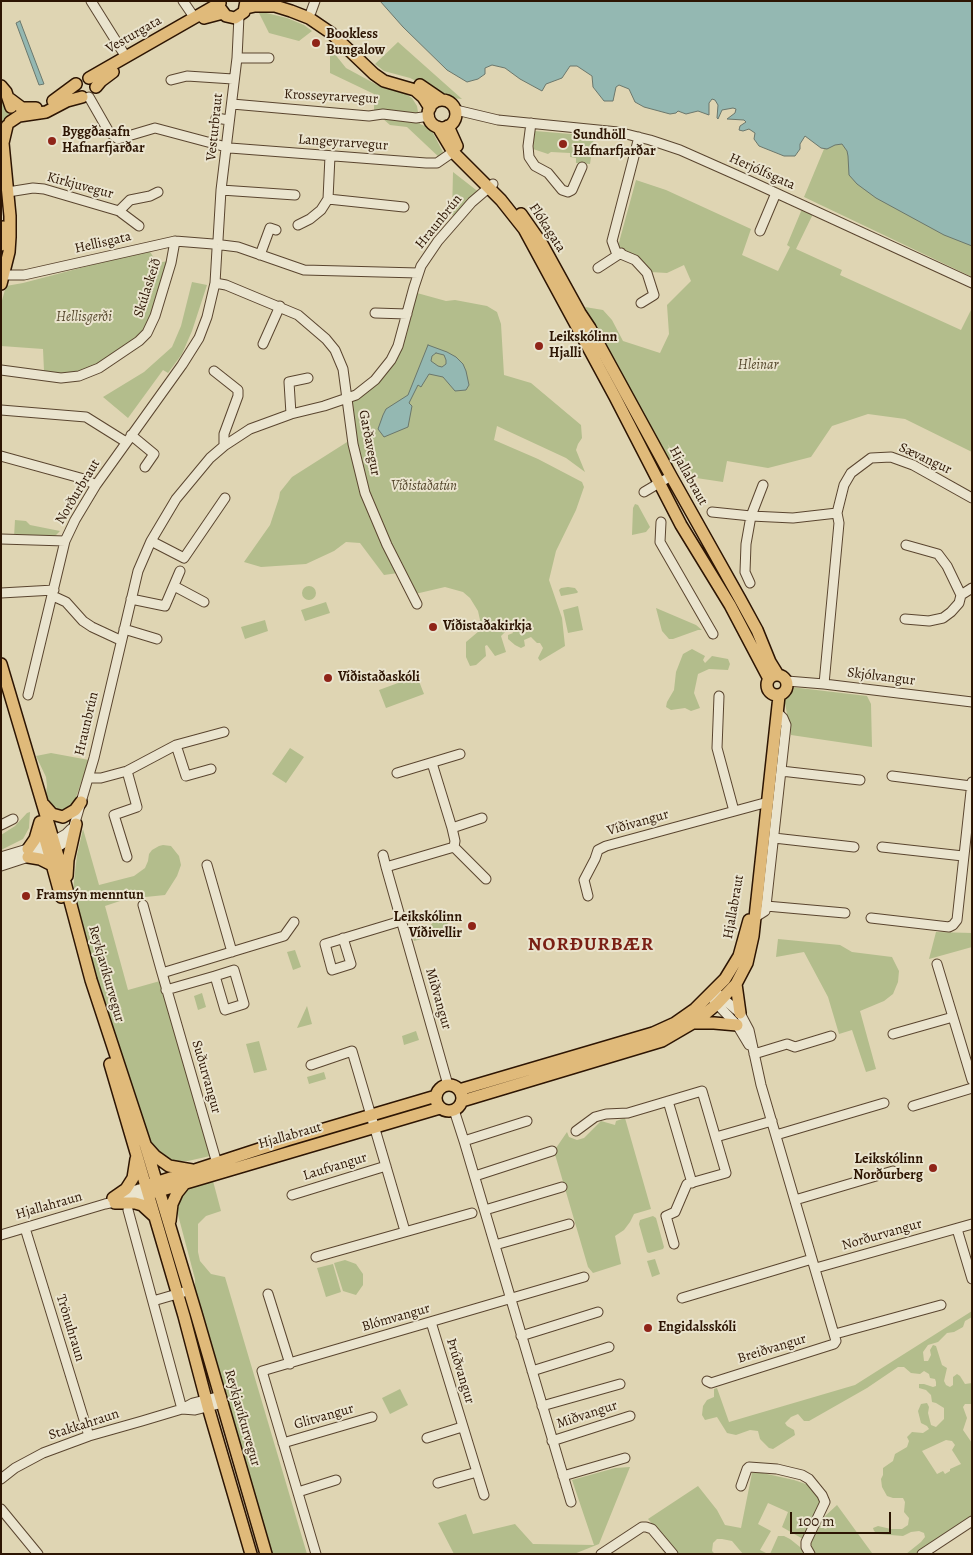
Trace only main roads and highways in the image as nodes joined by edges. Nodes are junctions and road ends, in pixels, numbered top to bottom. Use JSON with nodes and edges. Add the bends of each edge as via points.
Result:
{"nodes":[{"id":1,"x":283,"y":1,"type":"edge"},
{"id":2,"x":221,"y":6,"type":"edge"},
{"id":3,"x":313,"y":6,"type":"edge"},
{"id":4,"x":244,"y":9,"type":"edge"},
{"id":5,"x":92,"y":82,"type":"junction"},
{"id":6,"x":76,"y":84,"type":"junction"},
{"id":7,"x":1,"y":86,"type":"edge"},
{"id":8,"x":85,"y":97,"type":"junction"},
{"id":9,"x":10,"y":99,"type":"junction"},
{"id":10,"x":442,"y":100,"type":"junction"},
{"id":11,"x":429,"y":112,"type":"junction"},
{"id":12,"x":6,"y":126,"type":"edge"},
{"id":13,"x":443,"y":126,"type":"junction"},
{"id":14,"x":490,"y":186,"type":"junction"},
{"id":15,"x":5,"y":192,"type":"edge"},
{"id":16,"x":1,"y":245,"type":"edge"},
{"id":17,"x":2,"y":276,"type":"edge"},
{"id":18,"x":565,"y":295,"type":"junction"},
{"id":19,"x":1,"y":664,"type":"edge"},
{"id":20,"x":778,"y":679,"type":"junction"},
{"id":21,"x":1,"y":680,"type":"edge"},
{"id":22,"x":776,"y":695,"type":"junction"},
{"id":23,"x":81,"y":802,"type":"road end"},
{"id":24,"x":766,"y":802,"type":"junction"},
{"id":25,"x":42,"y":804,"type":"junction"},
{"id":26,"x":40,"y":820,"type":"junction"},
{"id":27,"x":76,"y":824,"type":"road end"},
{"id":28,"x":51,"y":846,"type":"junction"},
{"id":29,"x":52,"y":865,"type":"junction"},
{"id":30,"x":68,"y":893,"type":"junction"},
{"id":31,"x":736,"y":984,"type":"junction"},
{"id":32,"x":716,"y":998,"type":"junction"},
{"id":33,"x":740,"y":1013,"type":"road end"},
{"id":34,"x":694,"y":1024,"type":"junction"},
{"id":35,"x":737,"y":1025,"type":"road end"},
{"id":36,"x":436,"y":1096,"type":"junction"},
{"id":37,"x":458,"y":1100,"type":"junction"},
{"id":38,"x":440,"y":1108,"type":"junction"},
{"id":39,"x":374,"y":1121,"type":"junction"},
{"id":40,"x":145,"y":1144,"type":"junction"},
{"id":41,"x":136,"y":1155,"type":"junction"},
{"id":42,"x":218,"y":1167,"type":"junction"},
{"id":43,"x":194,"y":1170,"type":"junction"},
{"id":44,"x":187,"y":1182,"type":"junction"},
{"id":45,"x":152,"y":1189,"type":"junction"},
{"id":46,"x":155,"y":1216,"type":"junction"},
{"id":47,"x":170,"y":1227,"type":"junction"},
{"id":48,"x":251,"y":1554,"type":"edge"},
{"id":49,"x":266,"y":1554,"type":"edge"}],
"edges":[{"from":1,"to":3,"type":"main road"},
{"from":2,"to":4,"type":"main road","via":[[230,18]]},
{"from":2,"to":5,"type":"main road","name":"Vesturgata","via":[[126,57]]},
{"from":2,"to":5,"type":"main road","name":"Vesturgata","via":[[101,81]]},
{"from":3,"to":10,"type":"main road","via":[[386,75],[414,82]]},
{"from":4,"to":11,"type":"main road","via":[[274,6],[308,18],[331,33],[384,81],[415,90],[424,97]]},
{"from":5,"to":6,"type":"main road","via":[[80,79]]},
{"from":5,"to":8,"type":"main road","via":[[94,93]]},
{"from":6,"to":8,"type":"main road","via":[[77,93]]},
{"from":6,"to":9,"type":"main road","via":[[36,108],[22,108]]},
{"from":7,"to":9,"type":"main road"},
{"from":8,"to":12,"type":"main road","via":[[66,101],[46,112],[20,116]]},
{"from":9,"to":12,"type":"main road","via":[[12,110]]},
{"from":10,"to":11,"type":"main road","via":[[435,102]]},
{"from":10,"to":13,"type":"main road","via":[[451,102],[456,110],[455,120]]},
{"from":11,"to":13,"type":"main road","via":[[432,123]]},
{"from":12,"to":15,"type":"main road","via":[[3,142]]},
{"from":13,"to":14,"type":"main road"},
{"from":13,"to":14,"type":"main road","via":[[453,152]]},
{"from":14,"to":18,"type":"main road","name":"Flókagata","via":[[513,204],[532,227]]},
{"from":15,"to":16,"type":"main road"},
{"from":15,"to":17,"type":"main road","via":[[10,237]]},
{"from":18,"to":20,"type":"main road","name":"Hjallabraut","via":[[681,525],[737,619]]},
{"from":18,"to":20,"type":"main road","name":"Hjallabraut","via":[[590,328],[740,598]]},
{"from":19,"to":25,"type":"main road","name":"Reykjavíkurvegur"},
{"from":20,"to":22,"type":"main road","via":[[768,689]]},
{"from":20,"to":22,"type":"main road","via":[[787,689]]},
{"from":21,"to":26,"type":"main road","name":"Reykjavíkurvegur"},
{"from":22,"to":24,"type":"main road","name":"Hjallabraut"},
{"from":22,"to":24,"type":"main road","name":"Hjallabraut","via":[[778,713]]},
{"from":23,"to":25,"type":"main road","via":[[76,810],[63,817],[52,814]]},
{"from":24,"to":31,"type":"main road","name":"Hjallabraut","via":[[754,936],[750,954]]},
{"from":24,"to":32,"type":"main road","name":"Hjallabraut","via":[[748,925],[739,956]]},
{"from":25,"to":28,"type":"main road","name":"Reykjavíkurvegur"},
{"from":26,"to":28,"type":"main road","name":"Reykjavíkurvegur"},
{"from":26,"to":29,"type":"main road","via":[[28,853]]},
{"from":27,"to":30,"type":"main road","via":[[68,860]]},
{"from":28,"to":29,"type":"main road","name":"Reykjavíkurvegur"},
{"from":28,"to":30,"type":"main road","name":"Reykjavíkurvegur"},
{"from":29,"to":41,"type":"main road","name":"Reykjavíkurvegur"},
{"from":30,"to":40,"type":"main road","name":"Reykjavíkurvegur","via":[[102,1016]]},
{"from":31,"to":32,"type":"main road","name":"Hjallabraut"},
{"from":31,"to":33,"type":"main road"},
{"from":32,"to":34,"type":"main road","name":"Hjallabraut"},
{"from":32,"to":37,"type":"main road","name":"Hjallabraut","via":[[653,1033],[545,1066]]},
{"from":34,"to":35,"type":"main road"},
{"from":34,"to":37,"type":"main road","name":"Hjallabraut","via":[[639,1049]]},
{"from":36,"to":37,"type":"main road","via":[[442,1087],[454,1086]]},
{"from":36,"to":38,"type":"main road"},
{"from":36,"to":39,"type":"main road","name":"Hjallabraut"},
{"from":37,"to":38,"type":"main road","via":[[445,1110]]},
{"from":38,"to":39,"type":"main road","name":"Hjallabraut"},
{"from":39,"to":42,"type":"main road","name":"Hjallabraut"},
{"from":40,"to":43,"type":"main road","via":[[169,1166]]},
{"from":40,"to":45,"type":"main road","name":"Reykjavíkurvegur"},
{"from":41,"to":45,"type":"main road","name":"Reykjavíkurvegur"},
{"from":41,"to":46,"type":"main road","via":[[133,1178],[111,1202],[142,1205]]},
{"from":42,"to":43,"type":"main road","name":"Hjallabraut"},
{"from":42,"to":44,"type":"main road","name":"Hjallabraut"},
{"from":43,"to":45,"type":"main road","name":"Hjallabraut"},
{"from":44,"to":45,"type":"main road","name":"Hjallabraut"},
{"from":44,"to":47,"type":"main road","via":[[172,1204]]},
{"from":45,"to":46,"type":"main road","name":"Reykjavíkurvegur"},
{"from":45,"to":47,"type":"main road","name":"Reykjavíkurvegur"},
{"from":46,"to":48,"type":"main road","name":"Reykjavíkurvegur"},
{"from":47,"to":49,"type":"main road","name":"Reykjavíkurvegur"}]}
